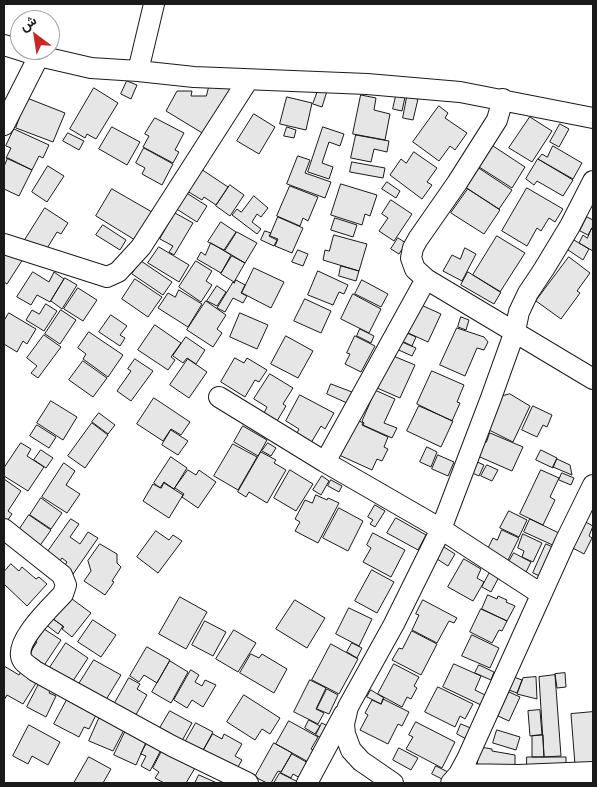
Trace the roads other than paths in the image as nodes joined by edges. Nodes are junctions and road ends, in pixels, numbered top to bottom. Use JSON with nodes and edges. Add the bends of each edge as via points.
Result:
{"nodes":[{"id":1,"x":154,"y":4,"type":"edge"},
{"id":2,"x":37,"y":60,"type":"edge"},
{"id":3,"x":56,"y":60,"type":"edge"},
{"id":4,"x":138,"y":71,"type":"junction"},
{"id":5,"x":248,"y":80,"type":"junction"},
{"id":6,"x":503,"y":99,"type":"junction"},
{"id":7,"x":593,"y":118,"type":"edge"},
{"id":8,"x":4,"y":125,"type":"edge"},
{"id":9,"x":593,"y":181,"type":"edge"},
{"id":10,"x":4,"y":244,"type":"edge"},
{"id":11,"x":426,"y":279,"type":"junction"},
{"id":12,"x":515,"y":331,"type":"junction"},
{"id":13,"x":593,"y":379,"type":"edge"},
{"id":14,"x":219,"y":397,"type":"dead end"},
{"id":15,"x":324,"y":462,"type":"junction"},
{"id":16,"x":593,"y":485,"type":"edge"},
{"id":17,"x":441,"y":529,"type":"junction"},
{"id":18,"x":4,"y":530,"type":"edge"},
{"id":19,"x":541,"y":594,"type":"junction"},
{"id":20,"x":348,"y":707,"type":"junction"},
{"id":21,"x":593,"y":772,"type":"edge"},
{"id":22,"x":455,"y":778,"type":"edge"},
{"id":23,"x":248,"y":783,"type":"edge"},
{"id":24,"x":307,"y":783,"type":"edge"},
{"id":25,"x":393,"y":783,"type":"edge"}],
"edges":[{"from":1,"to":4,"type":"street"},
{"from":2,"to":8,"type":"street"},
{"from":3,"to":4,"type":"street","via":[[91,68]]},
{"from":4,"to":5,"type":"street"},
{"from":5,"to":6,"type":"street","via":[[376,85]]},
{"from":5,"to":10,"type":"street","via":[[141,247],[113,276],[107,277]]},
{"from":6,"to":7,"type":"street"},
{"from":6,"to":11,"type":"street","via":[[497,120],[413,248],[411,258],[415,269]]},
{"from":9,"to":12,"type":"street","via":[[570,226],[528,293]]},
{"from":11,"to":12,"type":"street"},
{"from":11,"to":15,"type":"street"},
{"from":12,"to":13,"type":"street"},
{"from":12,"to":17,"type":"street"},
{"from":14,"to":15,"type":"street"},
{"from":15,"to":17,"type":"street"},
{"from":16,"to":19,"type":"street"},
{"from":17,"to":19,"type":"street"},
{"from":17,"to":20,"type":"street"},
{"from":18,"to":23,"type":"street","via":[[62,574],[66,585],[63,594],[24,639],[20,651],[23,661],[36,672],[172,746]]},
{"from":19,"to":22,"type":"street","via":[[489,712]]},
{"from":20,"to":24,"type":"street"},
{"from":20,"to":25,"type":"street","via":[[344,724],[351,750],[360,761]]},
{"from":21,"to":22,"type":"street"}]}
